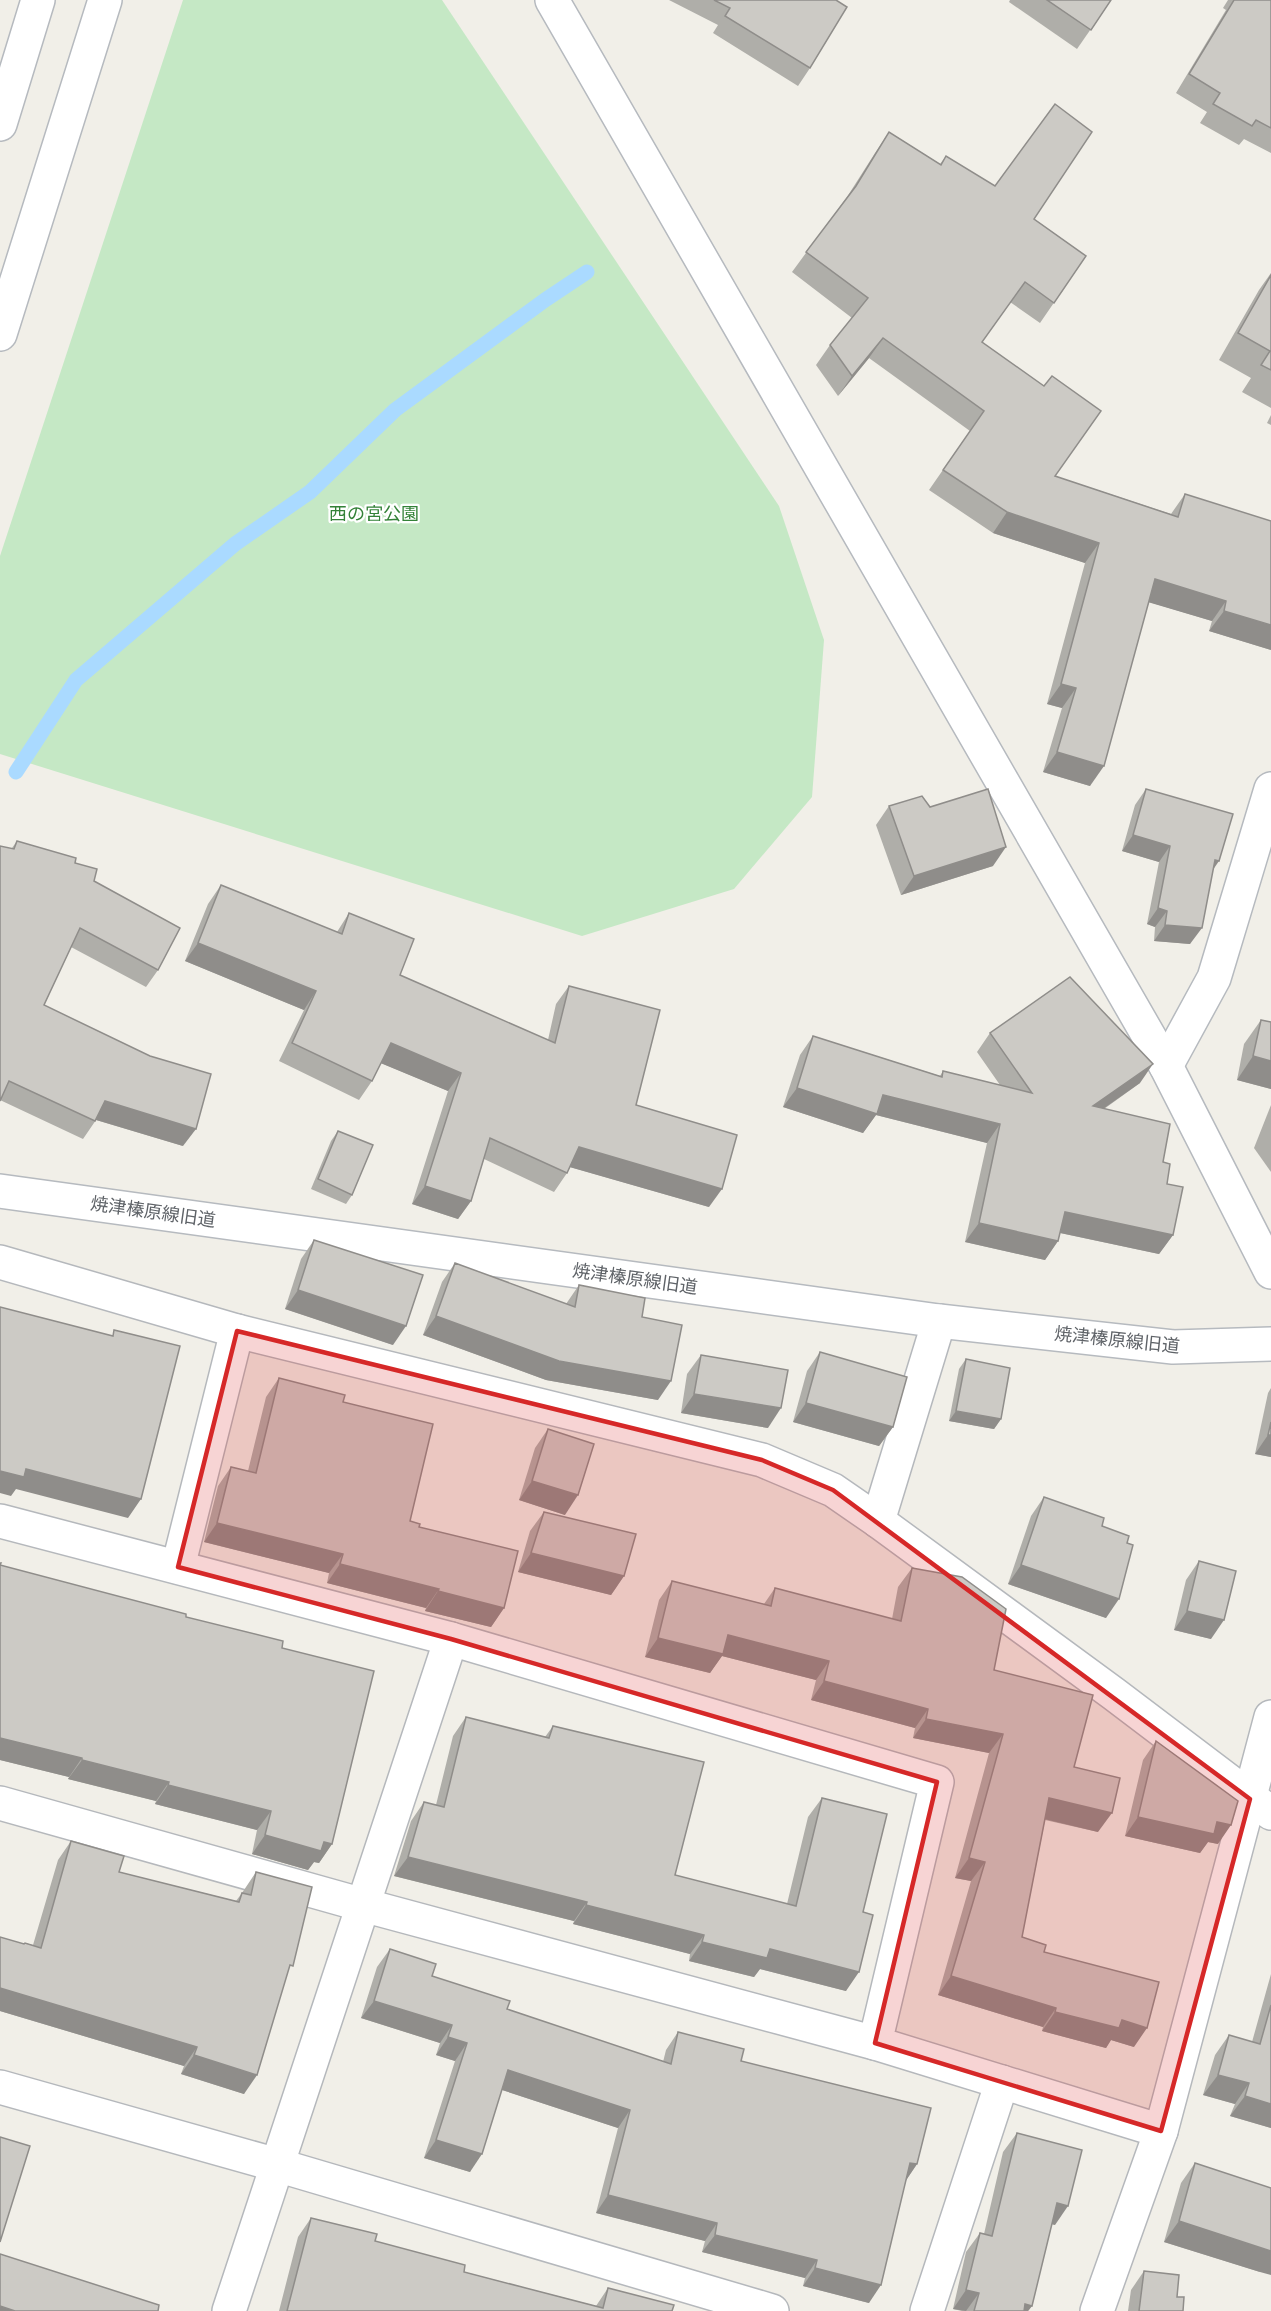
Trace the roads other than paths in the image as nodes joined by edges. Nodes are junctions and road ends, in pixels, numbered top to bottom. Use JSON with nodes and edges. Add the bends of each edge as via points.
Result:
{"nodes":[{"id":1,"x":38,"y":0,"type":"edge"},
{"id":2,"x":105,"y":0,"type":"edge"},
{"id":3,"x":552,"y":0,"type":"edge"},
{"id":4,"x":0,"y":124,"type":"edge"},
{"id":5,"x":0,"y":334,"type":"edge"},
{"id":6,"x":1271,"y":789,"type":"edge"},
{"id":7,"x":1166,"y":1066,"type":"junction"},
{"id":8,"x":0,"y":1191,"type":"edge"},
{"id":9,"x":0,"y":1262,"type":"edge"},
{"id":10,"x":1271,"y":1272,"type":"edge"},
{"id":11,"x":939,"y":1321,"type":"junction"},
{"id":12,"x":237,"y":1332,"type":"junction"},
{"id":13,"x":1271,"y":1344,"type":"edge"},
{"id":14,"x":0,"y":1521,"type":"edge"},
{"id":15,"x":878,"y":1521,"type":"junction"},
{"id":16,"x":178,"y":1567,"type":"junction"},
{"id":17,"x":451,"y":1639,"type":"junction"},
{"id":18,"x":1271,"y":1717,"type":"edge"},
{"id":19,"x":0,"y":1803,"type":"edge"},
{"id":20,"x":1261,"y":1806,"type":"edge"},
{"id":21,"x":363,"y":1905,"type":"junction"},
{"id":22,"x":875,"y":2043,"type":"junction"},
{"id":23,"x":1002,"y":2082,"type":"junction"},
{"id":24,"x":0,"y":2087,"type":"edge"},
{"id":25,"x":1161,"y":2131,"type":"junction"},
{"id":26,"x":277,"y":2165,"type":"junction"},
{"id":27,"x":229,"y":2311,"type":"edge"},
{"id":28,"x":772,"y":2311,"type":"edge"},
{"id":29,"x":927,"y":2311,"type":"edge"},
{"id":30,"x":1097,"y":2311,"type":"edge"}],
"edges":[{"from":1,"to":4,"type":"street"},
{"from":2,"to":5,"type":"street"},
{"from":3,"to":7,"type":"street"},
{"from":6,"to":7,"type":"street","via":[[1214,978]]},
{"from":7,"to":10,"type":"street"},
{"from":8,"to":11,"type":"street","name":"焼津榛原線旧道"},
{"from":9,"to":12,"type":"street"},
{"from":11,"to":13,"type":"street","name":"焼津榛原線旧道","via":[[1173,1347]]},
{"from":11,"to":15,"type":"street"},
{"from":12,"to":15,"type":"street","via":[[762,1460],[833,1490]]},
{"from":12,"to":16,"type":"street"},
{"from":14,"to":16,"type":"street"},
{"from":15,"to":20,"type":"street"},
{"from":16,"to":17,"type":"street"},
{"from":17,"to":21,"type":"street"},
{"from":17,"to":22,"type":"street","via":[[937,1782]]},
{"from":18,"to":20,"type":"street"},
{"from":19,"to":21,"type":"street"},
{"from":20,"to":25,"type":"street"},
{"from":21,"to":22,"type":"street"},
{"from":21,"to":26,"type":"street"},
{"from":22,"to":23,"type":"street"},
{"from":23,"to":25,"type":"street"},
{"from":23,"to":29,"type":"street"},
{"from":24,"to":26,"type":"street"},
{"from":25,"to":30,"type":"street"},
{"from":26,"to":27,"type":"street"},
{"from":26,"to":28,"type":"street"}]}
